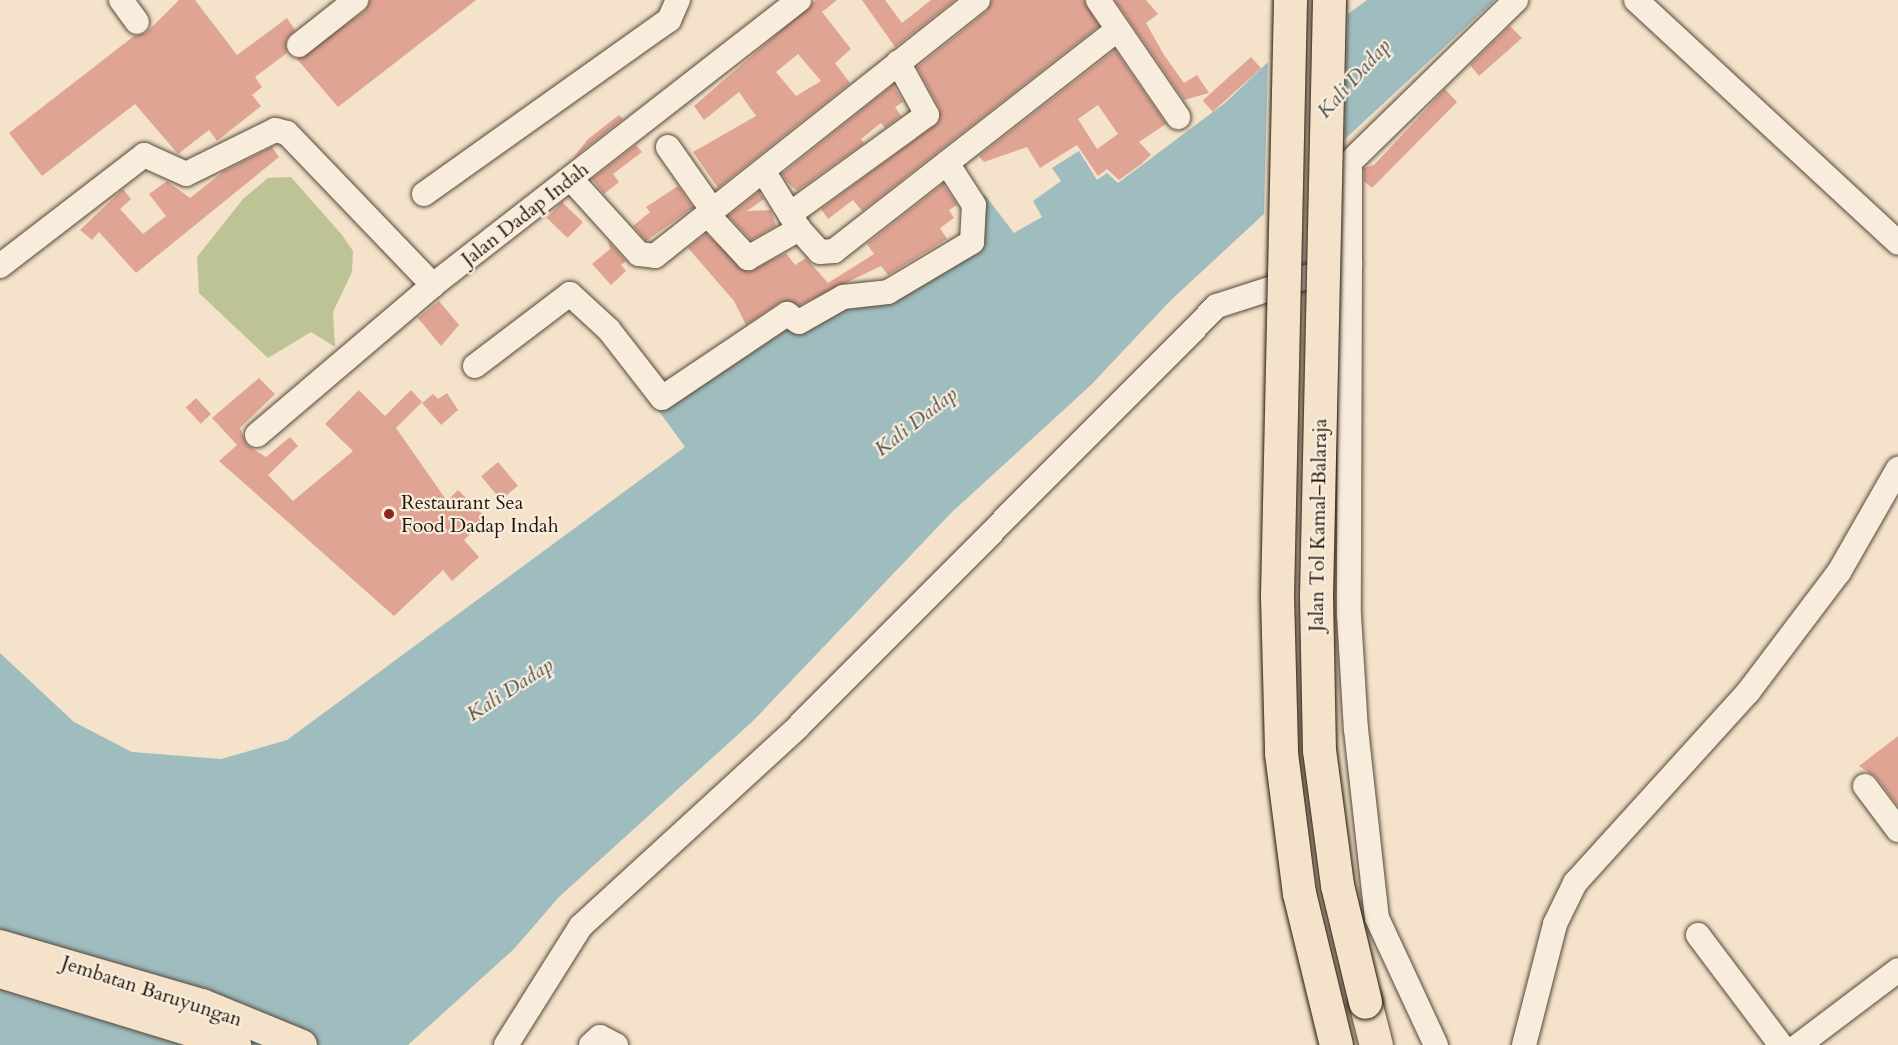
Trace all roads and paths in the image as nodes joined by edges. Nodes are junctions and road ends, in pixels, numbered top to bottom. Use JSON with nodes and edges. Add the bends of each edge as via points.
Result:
{"nodes":[{"id":1,"x":121,"y":0,"type":"edge"},
{"id":2,"x":356,"y":0,"type":"edge"},
{"id":3,"x":678,"y":0,"type":"edge"},
{"id":4,"x":799,"y":0,"type":"edge"},
{"id":5,"x":978,"y":0,"type":"edge"},
{"id":6,"x":1098,"y":0,"type":"edge"},
{"id":7,"x":1290,"y":0,"type":"edge"},
{"id":8,"x":1329,"y":0,"type":"edge"},
{"id":9,"x":1516,"y":0,"type":"edge"},
{"id":10,"x":1636,"y":0,"type":"edge"},
{"id":11,"x":137,"y":22,"type":"dead end"},
{"id":12,"x":1118,"y":28,"type":"junction"},
{"id":13,"x":299,"y":45,"type":"dead end"},
{"id":14,"x":898,"y":62,"type":"junction"},
{"id":15,"x":1179,"y":117,"type":"dead end"},
{"id":16,"x":668,"y":147,"type":"dead end"},
{"id":17,"x":947,"y":163,"type":"junction"},
{"id":18,"x":764,"y":172,"type":"junction"},
{"id":19,"x":571,"y":179,"type":"junction"},
{"id":20,"x":424,"y":194,"type":"dead end"},
{"id":21,"x":711,"y":213,"type":"junction"},
{"id":22,"x":794,"y":221,"type":"junction"},
{"id":23,"x":1898,"y":243,"type":"edge"},
{"id":24,"x":1350,"y":263,"type":"junction"},
{"id":25,"x":0,"y":266,"type":"edge"},
{"id":26,"x":433,"y":285,"type":"junction"},
{"id":27,"x":476,"y":366,"type":"dead end"},
{"id":28,"x":257,"y":435,"type":"dead end"},
{"id":29,"x":1898,"y":469,"type":"edge"},
{"id":30,"x":1865,"y":786,"type":"dead end"},
{"id":31,"x":1898,"y":830,"type":"edge"},
{"id":32,"x":1698,"y":935,"type":"dead end"},
{"id":33,"x":0,"y":945,"type":"edge"},
{"id":34,"x":1898,"y":970,"type":"edge"},
{"id":35,"x":0,"y":974,"type":"edge"},
{"id":36,"x":236,"y":1045,"type":"edge"},
{"id":37,"x":303,"y":1045,"type":"edge"},
{"id":38,"x":506,"y":1045,"type":"edge"},
{"id":39,"x":591,"y":1045,"type":"edge"},
{"id":40,"x":615,"y":1045,"type":"edge"},
{"id":41,"x":1336,"y":1045,"type":"edge"},
{"id":42,"x":1376,"y":1045,"type":"edge"},
{"id":43,"x":1436,"y":1045,"type":"edge"},
{"id":44,"x":1524,"y":1045,"type":"edge"},
{"id":45,"x":1781,"y":1045,"type":"edge"},
{"id":46,"x":1799,"y":1045,"type":"edge"}],
"edges":[{"from":1,"to":11,"type":"street"},
{"from":2,"to":13,"type":"street"},
{"from":3,"to":20,"type":"street","via":[[669,20]]},
{"from":4,"to":19,"type":"street","name":"Jalan Dadap Indah"},
{"from":5,"to":14,"type":"street"},
{"from":6,"to":12,"type":"street"},
{"from":7,"to":41,"type":"highway","name":"Jalan Tol Kamal–Balaraja","bridge":true,"via":[[1277,596],[1281,753],[1299,892]]},
{"from":8,"to":42,"type":"highway","name":"Jalan Tol Kamal–Balaraja","bridge":true,"via":[[1316,596],[1319,750],[1337,885]]},
{"from":9,"to":24,"type":"street","via":[[1350,162]]},
{"from":10,"to":23,"type":"street"},
{"from":12,"to":15,"type":"street"},
{"from":12,"to":17,"type":"street"},
{"from":14,"to":18,"type":"street"},
{"from":14,"to":22,"type":"street","via":[[927,115]]},
{"from":16,"to":21,"type":"street"},
{"from":17,"to":22,"type":"street","via":[[834,251],[820,252]]},
{"from":17,"to":27,"type":"street","via":[[973,201],[972,242],[888,292],[843,297],[799,322],[787,314],[667,396],[659,396],[609,330],[570,294]]},
{"from":18,"to":21,"type":"street"},
{"from":18,"to":22,"type":"street"},
{"from":19,"to":21,"type":"street","via":[[643,256],[655,256]]},
{"from":19,"to":26,"type":"street","name":"Jalan Dadap Indah"},
{"from":21,"to":22,"type":"street","via":[[748,258]]},
{"from":24,"to":38,"type":"street","via":[[1217,306],[798,727],[581,926]]},
{"from":24,"to":43,"type":"street","via":[[1349,616],[1377,918]]},
{"from":25,"to":26,"type":"street","via":[[144,155],[186,174],[274,130],[287,133]]},
{"from":26,"to":28,"type":"street","name":"Jalan Dadap Indah"},
{"from":29,"to":44,"type":"street","via":[[1839,572],[1749,691],[1575,883],[1555,924]]},
{"from":30,"to":31,"type":"street"},
{"from":32,"to":45,"type":"street"},
{"from":33,"to":37,"type":"main road","name":"Jembatan Baruyungan","via":[[201,1004]]},
{"from":34,"to":46,"type":"street"},
{"from":35,"to":36,"type":"main road","name":"Jembatan Baruyungan"},
{"from":39,"to":40,"type":"street","via":[[600,1037]]}]}
